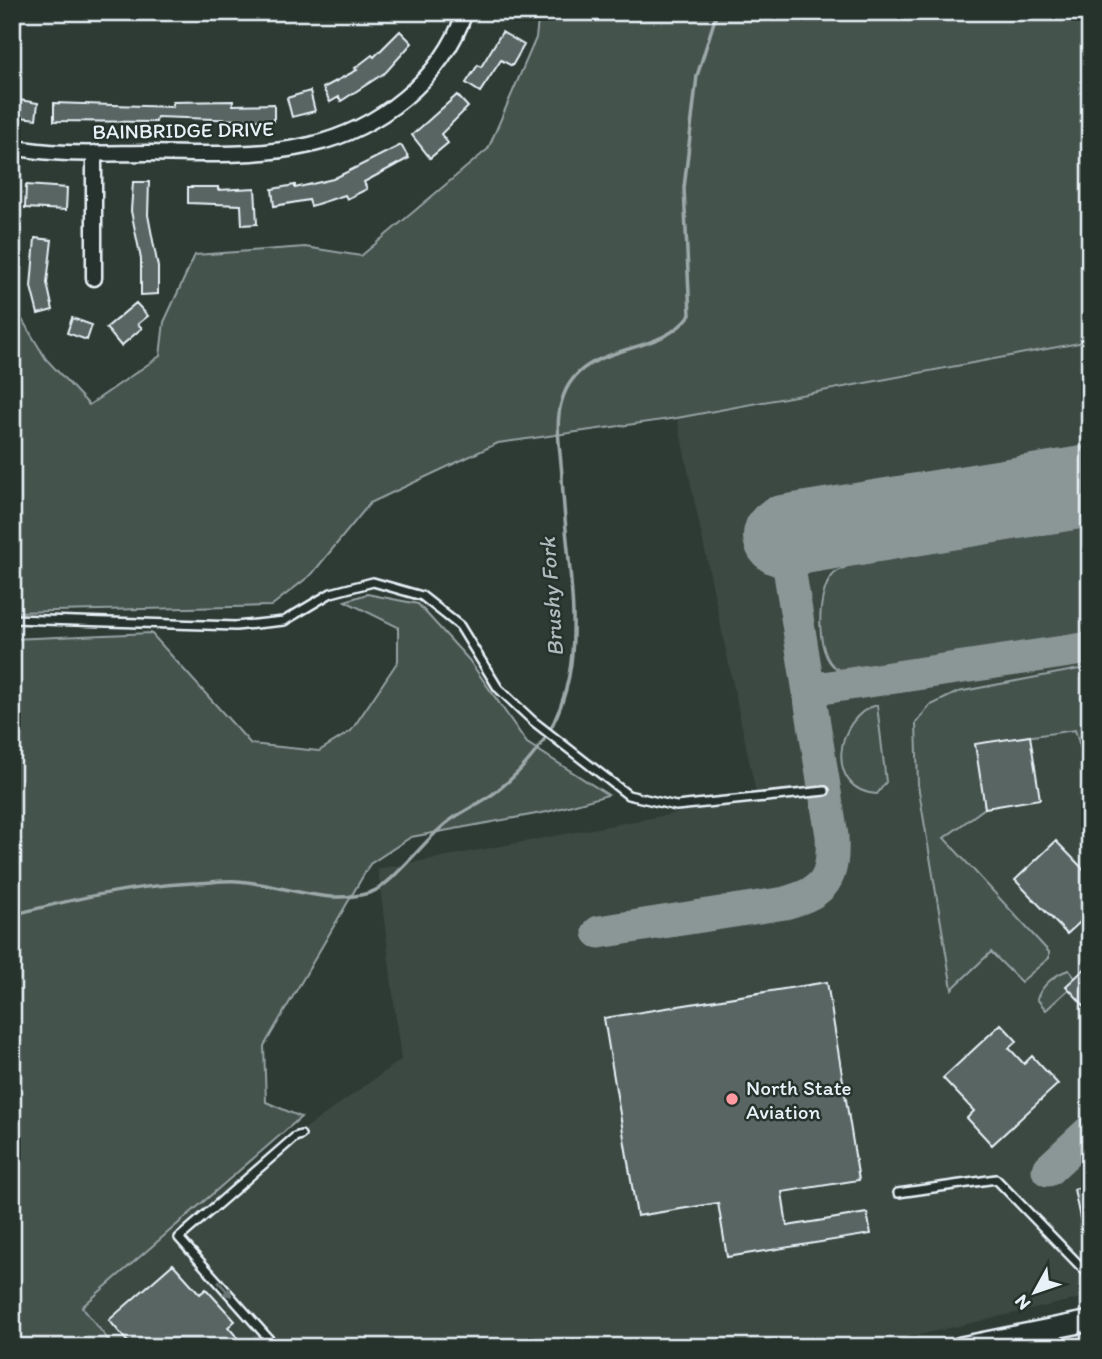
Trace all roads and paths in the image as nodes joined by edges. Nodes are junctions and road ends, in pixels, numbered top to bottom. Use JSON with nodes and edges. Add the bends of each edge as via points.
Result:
{"nodes":[{"id":1,"x":464,"y":12,"type":"edge"},
{"id":2,"x":12,"y":147,"type":"edge"},
{"id":3,"x":94,"y":153,"type":"junction"},
{"id":4,"x":94,"y":278,"type":"dead end"},
{"id":5,"x":12,"y":619,"type":"edge"},
{"id":6,"x":825,"y":791,"type":"dead end"},
{"id":7,"x":301,"y":1135,"type":"dead end"},
{"id":8,"x":898,"y":1193,"type":"dead end"},
{"id":9,"x":1090,"y":1276,"type":"edge"},
{"id":10,"x":1090,"y":1321,"type":"edge"},
{"id":11,"x":1057,"y":1337,"type":"edge"},
{"id":12,"x":971,"y":1346,"type":"edge"},
{"id":13,"x":276,"y":1347,"type":"edge"}],
"edges":[{"from":1,"to":3,"type":"street","name":"BAINBRIDGE DRIVE","via":[[450,45],[419,85],[380,116],[330,140],[226,154]]},
{"from":2,"to":3,"type":"street","name":"BAINBRIDGE DRIVE"},
{"from":3,"to":4,"type":"street"},
{"from":5,"to":6,"type":"lane","via":[[236,626],[285,621],[331,593],[373,582],[422,596],[460,626],[498,688],[533,722],[628,795],[676,806]]},
{"from":7,"to":13,"type":"lane","one_way":true,"via":[[179,1238]]},
{"from":8,"to":9,"type":"lane","via":[[996,1179]]},
{"from":10,"to":11,"type":"main road"},
{"from":11,"to":12,"type":"main road"}]}
